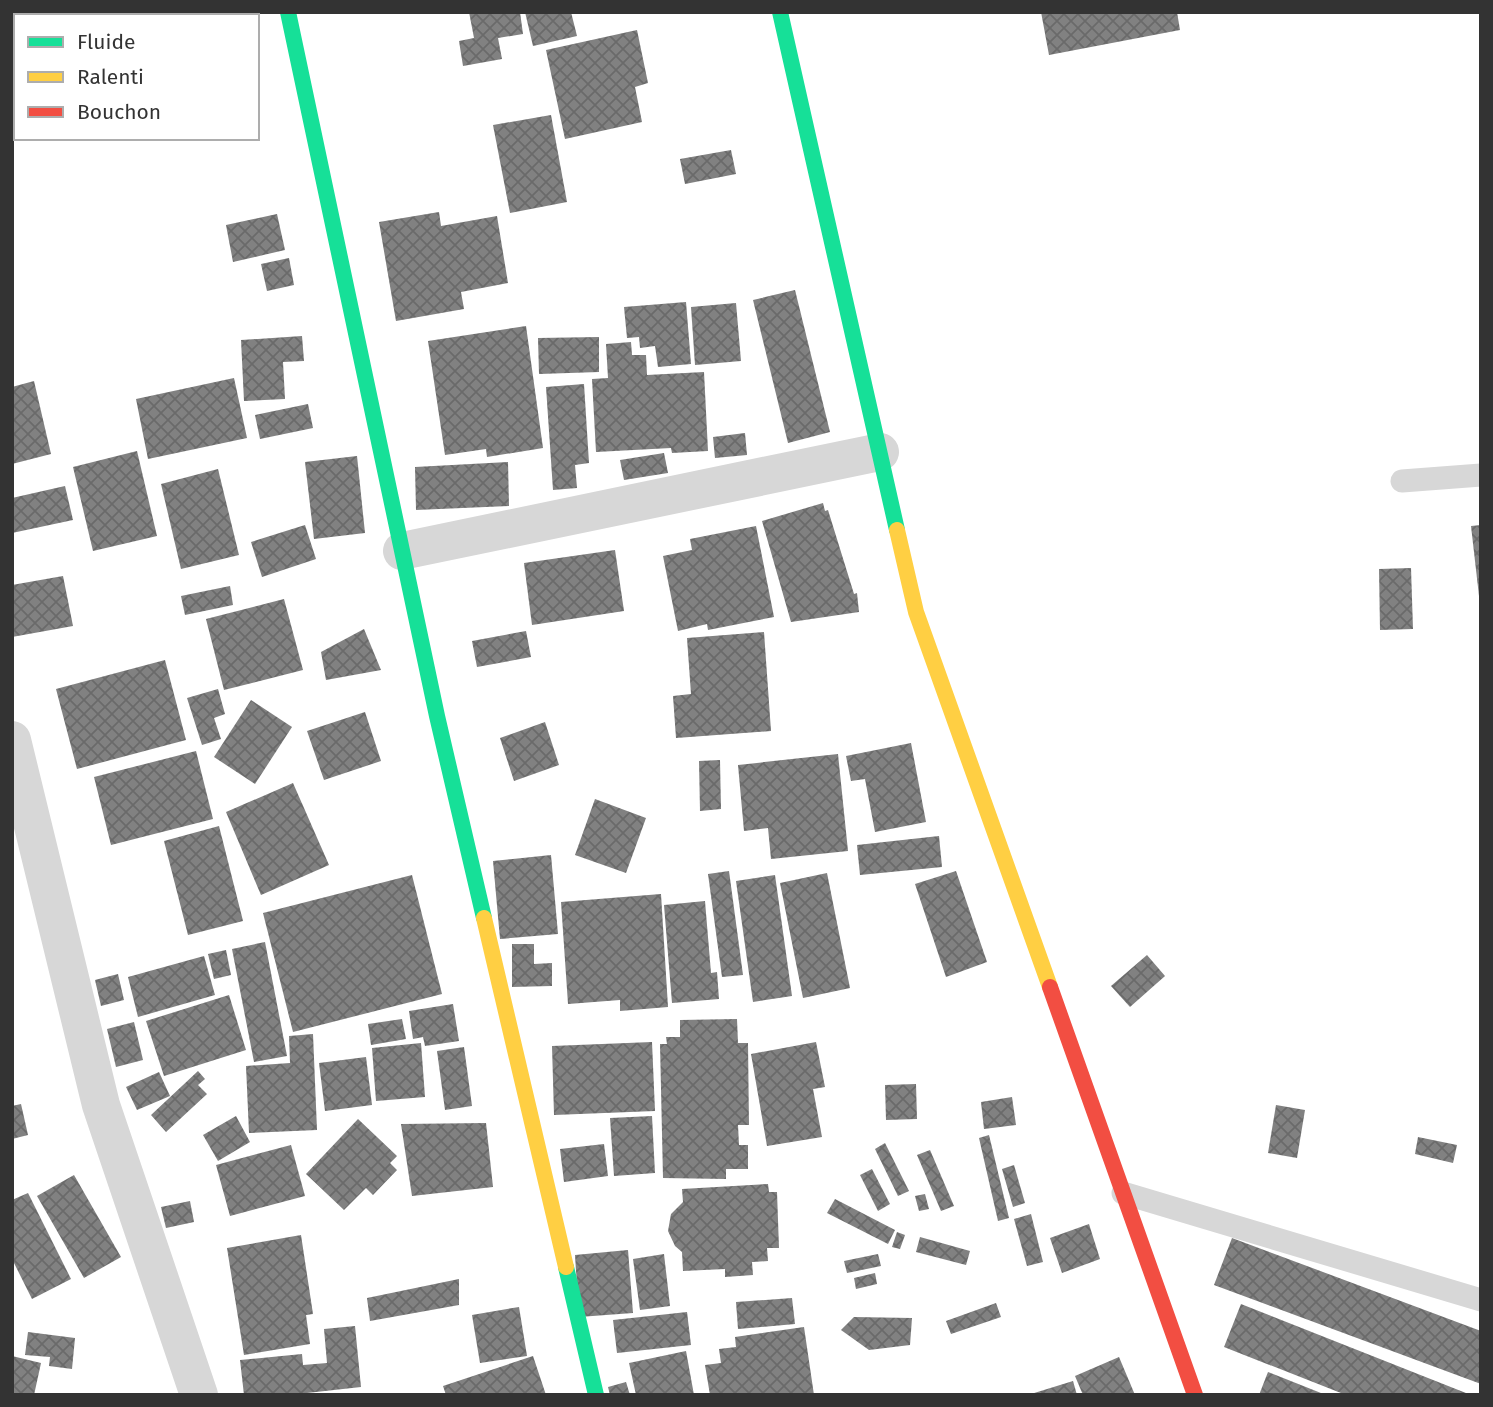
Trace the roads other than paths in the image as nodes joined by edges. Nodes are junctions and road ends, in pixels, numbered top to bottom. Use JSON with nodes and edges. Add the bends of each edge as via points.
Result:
{"nodes":[{"id":1,"x":288,"y":12,"type":"edge"},
{"id":2,"x":780,"y":12,"type":"edge"},
{"id":3,"x":880,"y":452,"type":"junction"},
{"id":4,"x":1481,"y":475,"type":"edge"},
{"id":5,"x":1402,"y":481,"type":"dead end"},
{"id":6,"x":402,"y":551,"type":"junction"},
{"id":7,"x":12,"y":740,"type":"edge"},
{"id":8,"x":1124,"y":1194,"type":"junction"},
{"id":9,"x":1481,"y":1300,"type":"edge"},
{"id":10,"x":199,"y":1395,"type":"edge"},
{"id":11,"x":596,"y":1395,"type":"edge"},
{"id":12,"x":1195,"y":1395,"type":"edge"}],
"edges":[{"from":1,"to":6,"type":"street"},
{"from":2,"to":3,"type":"street"},
{"from":3,"to":6,"type":"street"},
{"from":3,"to":8,"type":"street","via":[[916,612]]},
{"from":4,"to":5,"type":"lane"},
{"from":6,"to":11,"type":"street"},
{"from":7,"to":10,"type":"street","via":[[101,1105]]},
{"from":8,"to":9,"type":"lane"},
{"from":8,"to":12,"type":"street"}]}
